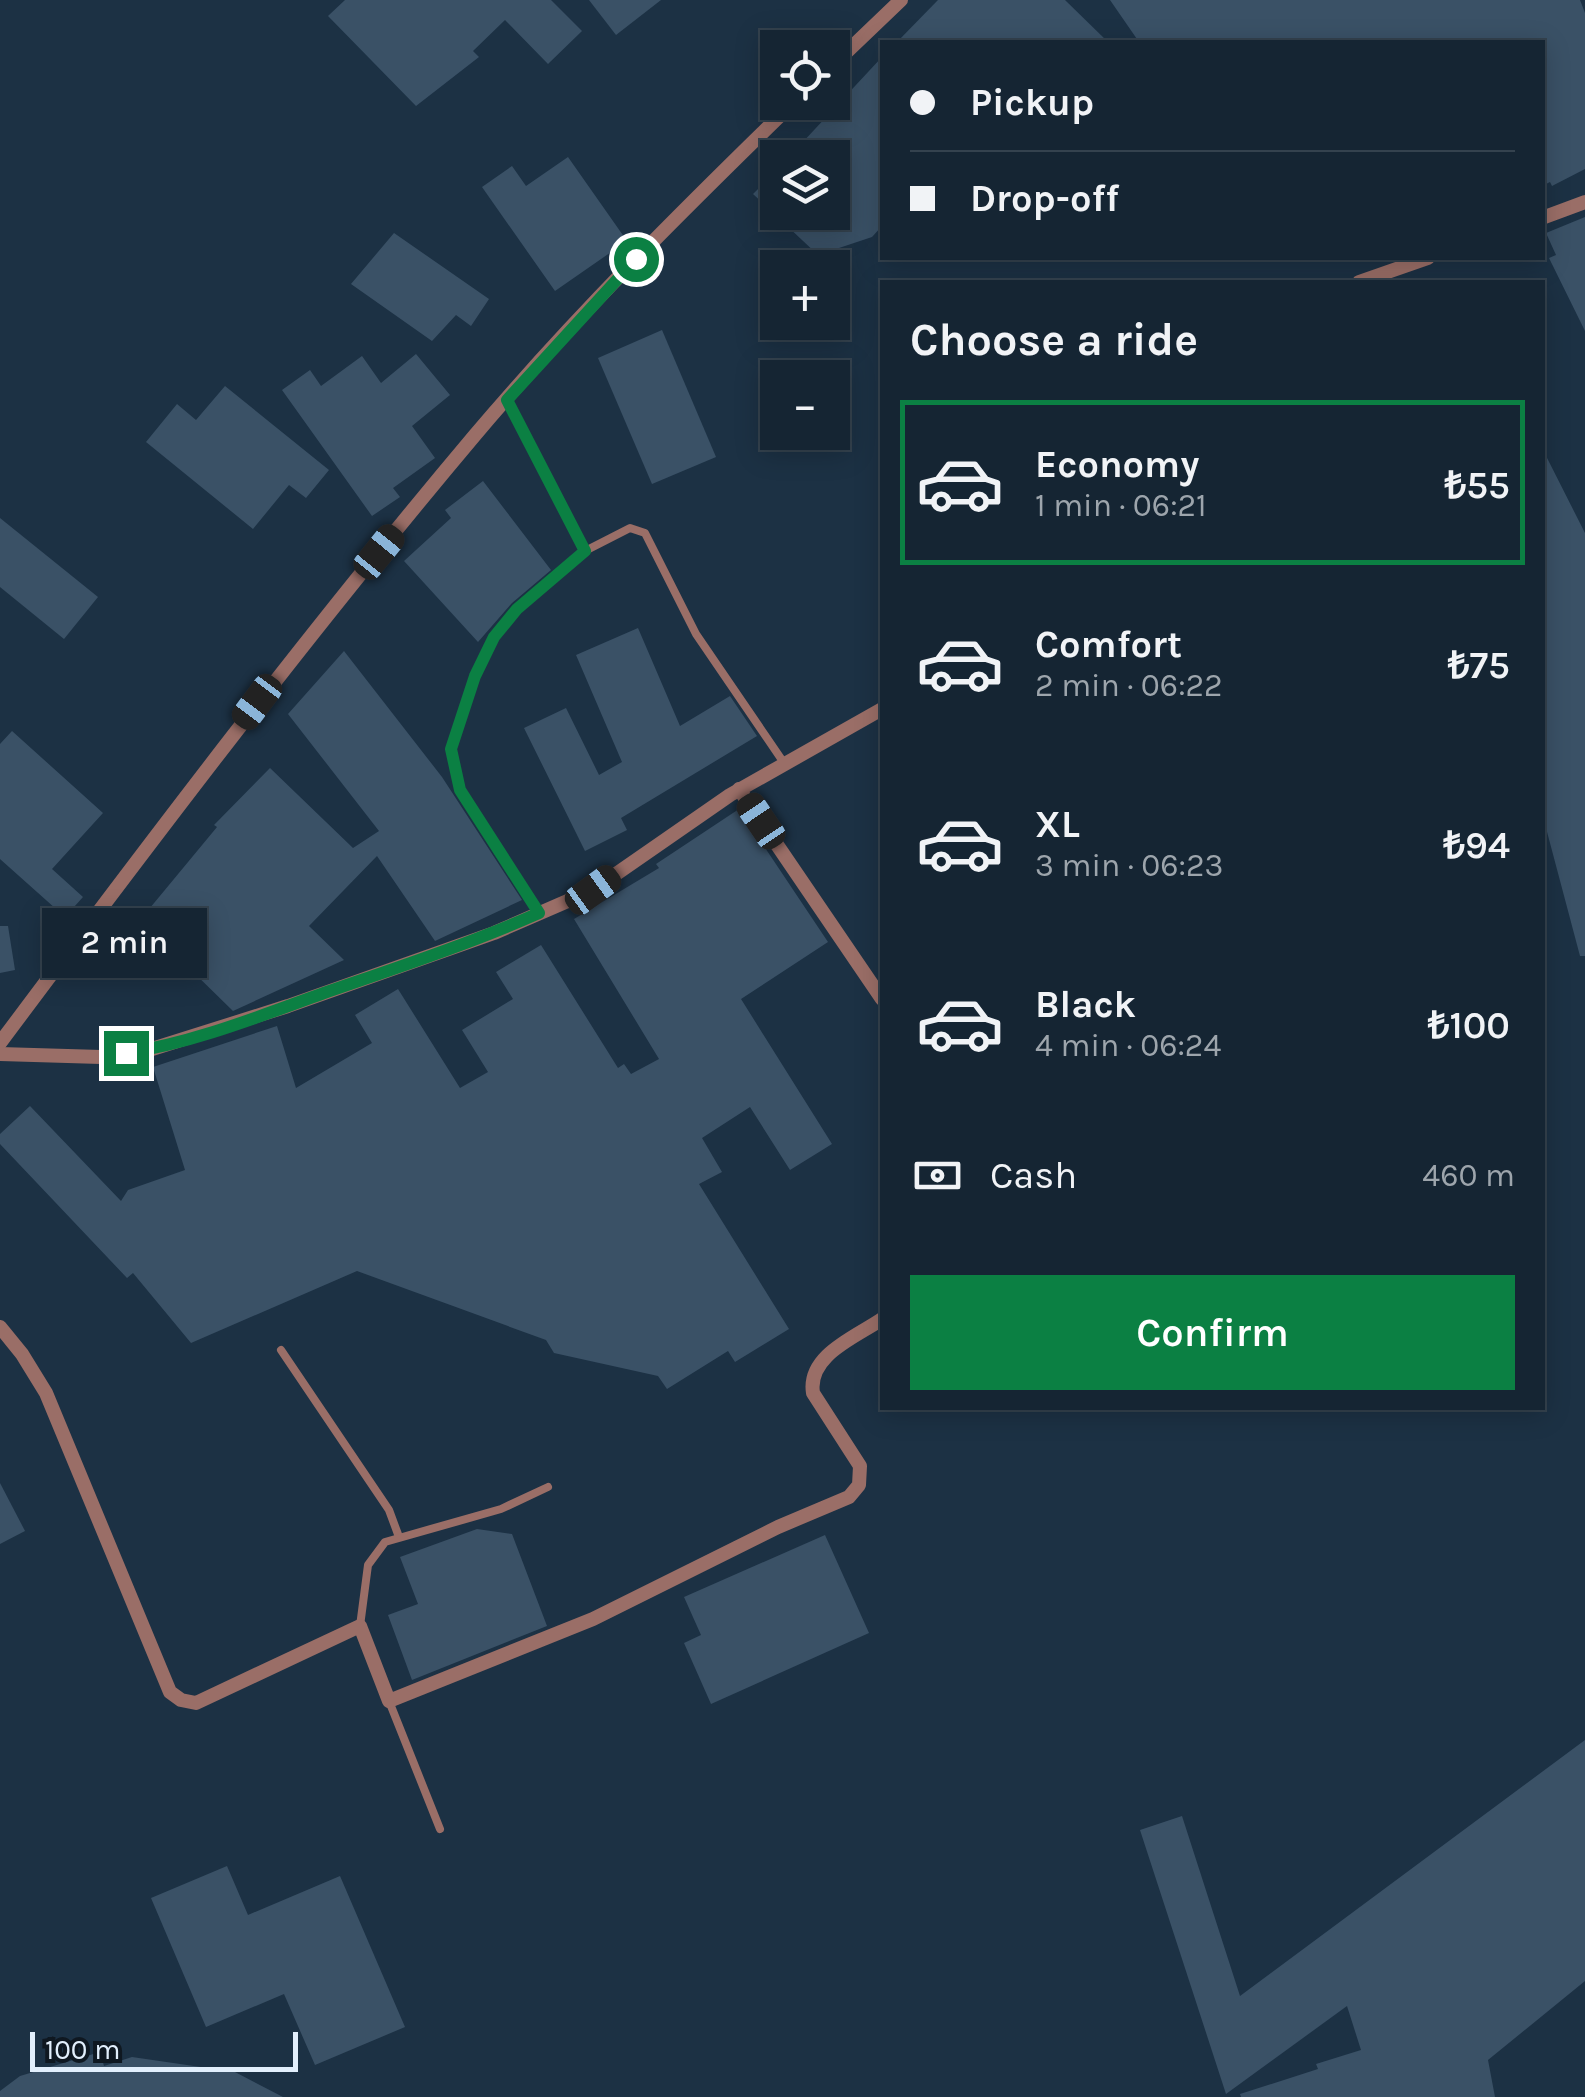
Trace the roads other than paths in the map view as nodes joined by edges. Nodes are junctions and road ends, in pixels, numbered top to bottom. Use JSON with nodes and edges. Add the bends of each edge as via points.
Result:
{"nodes":[{"id":1,"x":901,"y":0,"type":"edge"},
{"id":2,"x":850,"y":49,"type":"edge"},
{"id":3,"x":775,"y":120,"type":"edge"},
{"id":4,"x":1585,"y":202,"type":"edge"},
{"id":5,"x":1545,"y":217,"type":"edge"},
{"id":6,"x":1422,"y":260,"type":"edge"},
{"id":7,"x":1364,"y":280,"type":"edge"},
{"id":8,"x":507,"y":400,"type":"junction"},
{"id":9,"x":585,"y":551,"type":"junction"},
{"id":10,"x":880,"y":709,"type":"edge"},
{"id":11,"x":784,"y":763,"type":"junction"},
{"id":12,"x":740,"y":789,"type":"junction"},
{"id":13,"x":539,"y":913,"type":"junction"},
{"id":14,"x":880,"y":996,"type":"edge"},
{"id":15,"x":0,"y":1044,"type":"edge"},
{"id":16,"x":0,"y":1054,"type":"edge"},
{"id":17,"x":880,"y":1320,"type":"edge"},
{"id":18,"x":0,"y":1327,"type":"edge"},
{"id":19,"x":280,"y":1350,"type":"dead end"},
{"id":20,"x":548,"y":1487,"type":"dead end"},
{"id":21,"x":399,"y":1536,"type":"junction"},
{"id":22,"x":360,"y":1626,"type":"junction"},
{"id":23,"x":389,"y":1701,"type":"junction"},
{"id":24,"x":440,"y":1829,"type":"dead end"}],
"edges":[{"from":1,"to":2,"type":"street"},
{"from":3,"to":8,"type":"street","via":[[661,231]]},
{"from":4,"to":5,"type":"street"},
{"from":6,"to":7,"type":"street"},
{"from":8,"to":9,"type":"lane"},
{"from":8,"to":15,"type":"street","via":[[257,702]]},
{"from":9,"to":11,"type":"lane","via":[[630,528],[645,533],[696,634]]},
{"from":9,"to":13,"type":"lane","via":[[494,637],[451,749],[460,790]]},
{"from":10,"to":11,"type":"street"},
{"from":11,"to":12,"type":"street"},
{"from":12,"to":13,"type":"street","via":[[593,890]]},
{"from":12,"to":14,"type":"street"},
{"from":13,"to":16,"type":"street","via":[[152,1049],[101,1057]]},
{"from":17,"to":23,"type":"street","via":[[823,1358],[812,1378],[813,1392],[860,1466],[858,1486],[848,1497],[593,1619]]},
{"from":18,"to":22,"type":"street","via":[[46,1394],[176,1697],[203,1702]]},
{"from":19,"to":21,"type":"lane","via":[[389,1510]]},
{"from":20,"to":21,"type":"lane","via":[[501,1509]]},
{"from":21,"to":22,"type":"lane","via":[[385,1542],[368,1565]]},
{"from":22,"to":23,"type":"street"},
{"from":23,"to":24,"type":"lane"}]}
